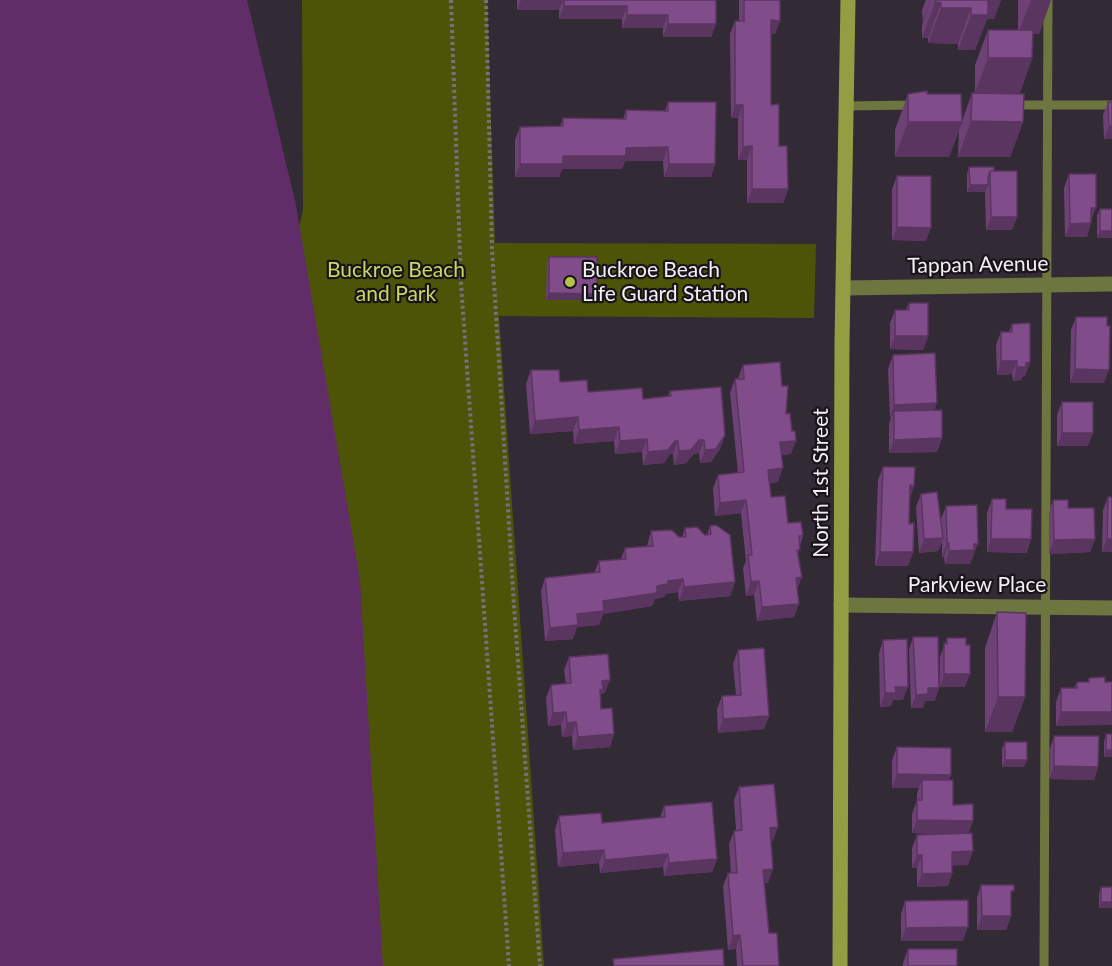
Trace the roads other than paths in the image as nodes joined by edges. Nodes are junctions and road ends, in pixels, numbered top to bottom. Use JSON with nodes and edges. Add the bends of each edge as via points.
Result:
{"nodes":[{"id":1,"x":848,"y":0,"type":"edge"},
{"id":2,"x":1048,"y":0,"type":"edge"},
{"id":3,"x":931,"y":105,"type":"edge"},
{"id":4,"x":1001,"y":105,"type":"edge"},
{"id":5,"x":1047,"y":105,"type":"junction"},
{"id":6,"x":1112,"y":105,"type":"edge"},
{"id":7,"x":846,"y":106,"type":"junction"},
{"id":8,"x":1112,"y":284,"type":"edge"},
{"id":9,"x":1046,"y":285,"type":"junction"},
{"id":10,"x":844,"y":288,"type":"junction"},
{"id":11,"x":841,"y":605,"type":"junction"},
{"id":12,"x":1045,"y":607,"type":"junction"},
{"id":13,"x":1112,"y":608,"type":"edge"},
{"id":14,"x":840,"y":966,"type":"edge"},
{"id":15,"x":1044,"y":966,"type":"edge"}],
"edges":[{"from":1,"to":7,"type":"street","name":"North 1st Street"},
{"from":2,"to":5,"type":"lane"},
{"from":3,"to":7,"type":"lane"},
{"from":4,"to":5,"type":"lane"},
{"from":5,"to":6,"type":"lane"},
{"from":5,"to":9,"type":"lane"},
{"from":7,"to":10,"type":"street","name":"North 1st Street"},
{"from":8,"to":9,"type":"street","name":"Tappan Avenue"},
{"from":9,"to":10,"type":"street","name":"Tappan Avenue"},
{"from":9,"to":12,"type":"lane"},
{"from":10,"to":11,"type":"street","name":"North 1st Street"},
{"from":11,"to":12,"type":"street","name":"Parkview Place"},
{"from":11,"to":14,"type":"street","name":"North 1st Street"},
{"from":12,"to":13,"type":"street","name":"Parkview Place"},
{"from":12,"to":15,"type":"lane"}]}
